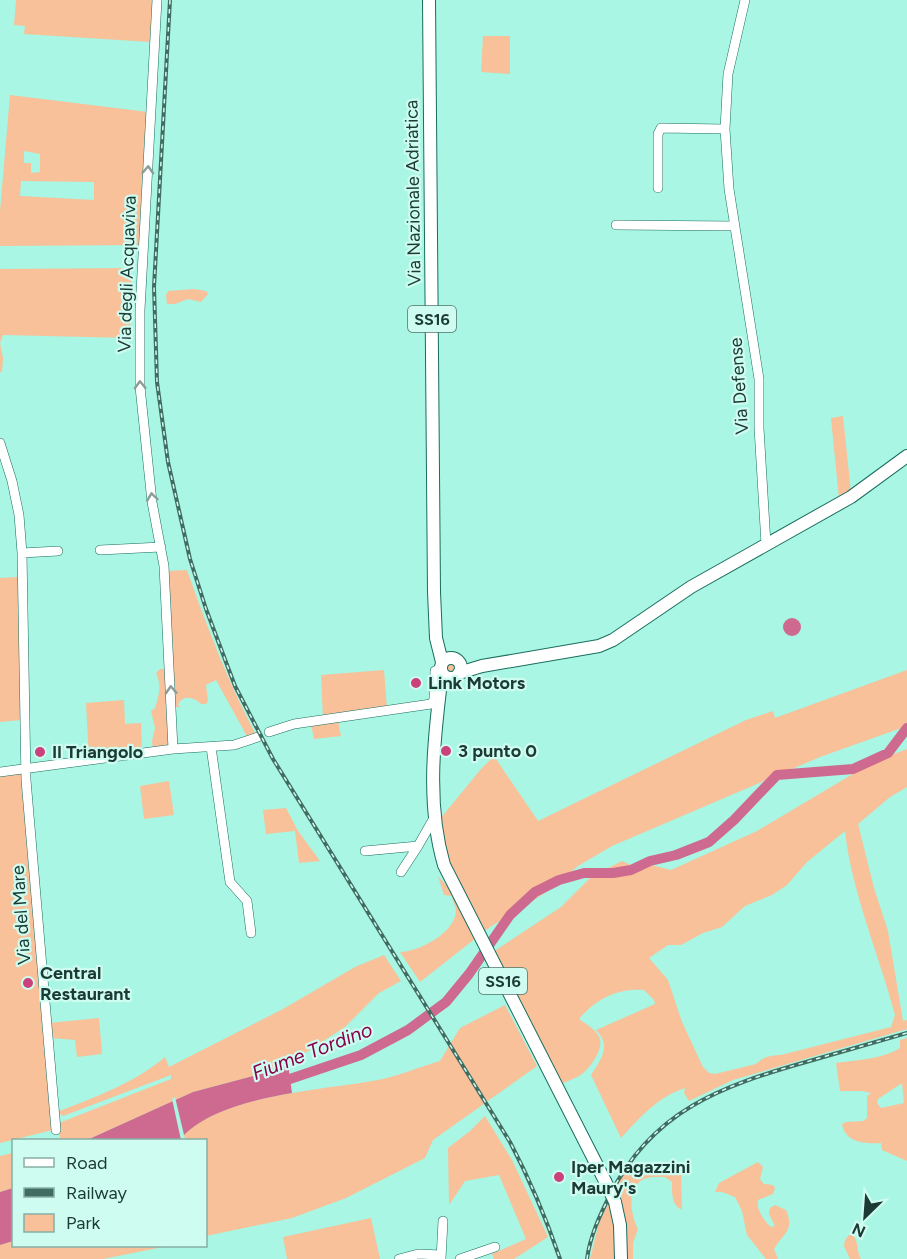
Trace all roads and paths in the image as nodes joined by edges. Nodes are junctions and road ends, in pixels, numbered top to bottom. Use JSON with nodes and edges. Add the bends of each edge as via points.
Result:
{"nodes":[{"id":1,"x":157,"y":0,"type":"edge"},
{"id":2,"x":429,"y":0,"type":"edge"},
{"id":3,"x":745,"y":0,"type":"edge"},
{"id":4,"x":725,"y":129,"type":"junction"},
{"id":5,"x":658,"y":188,"type":"dead end"},
{"id":6,"x":616,"y":225,"type":"dead end"},
{"id":7,"x":735,"y":226,"type":"junction"},
{"id":8,"x":0,"y":443,"type":"edge"},
{"id":9,"x":907,"y":456,"type":"edge"},
{"id":10,"x":766,"y":544,"type":"junction"},
{"id":11,"x":161,"y":547,"type":"junction"},
{"id":12,"x":100,"y":550,"type":"dead end"},
{"id":13,"x":58,"y":551,"type":"dead end"},
{"id":14,"x":22,"y":553,"type":"junction"},
{"id":15,"x":447,"y":664,"type":"junction"},
{"id":16,"x":482,"y":666,"type":"junction"},
{"id":17,"x":458,"y":675,"type":"junction"},
{"id":18,"x":438,"y":702,"type":"junction"},
{"id":19,"x":269,"y":732,"type":"dead end"},
{"id":20,"x":258,"y":737,"type":"dead end"},
{"id":21,"x":211,"y":747,"type":"junction"},
{"id":22,"x":173,"y":749,"type":"junction"},
{"id":23,"x":26,"y":769,"type":"junction"},
{"id":24,"x":0,"y":772,"type":"edge"},
{"id":25,"x":435,"y":822,"type":"junction"},
{"id":26,"x":418,"y":846,"type":"junction"},
{"id":27,"x":365,"y":850,"type":"dead end"},
{"id":28,"x":401,"y":872,"type":"dead end"},
{"id":29,"x":250,"y":933,"type":"dead end"},
{"id":30,"x":56,"y":1130,"type":"dead end"},
{"id":31,"x":443,"y":1221,"type":"dead end"},
{"id":32,"x":495,"y":1247,"type":"dead end"},
{"id":33,"x":621,"y":1255,"type":"edge"},
{"id":34,"x":441,"y":1257,"type":"edge"},
{"id":35,"x":399,"y":1259,"type":"edge"},
{"id":36,"x":460,"y":1259,"type":"edge"}],
"edges":[{"from":11,"to":1,"type":"street","name":"Via degli Acquaviva","one_way":true,"via":[[140,387],[140,310]]},
{"from":2,"to":15,"type":"main road","name":"Via Nazionale Adriatica","number":"SS16","via":[[436,638]]},
{"from":3,"to":4,"type":"street","name":"Via Defense","via":[[728,74]]},
{"from":4,"to":5,"type":"street","via":[[661,128]]},
{"from":4,"to":7,"type":"street","name":"Via Defense"},
{"from":6,"to":7,"type":"street"},
{"from":7,"to":10,"type":"street","name":"Via Defense","via":[[759,379]]},
{"from":8,"to":14,"type":"street","name":"Via del Mare","via":[[19,515]]},
{"from":9,"to":10,"type":"main road","via":[[851,497]]},
{"from":10,"to":16,"type":"main road","via":[[691,587],[613,640],[599,646]]},
{"from":11,"to":12,"type":"street"},
{"from":22,"to":11,"type":"street","name":"Via degli Acquaviva","one_way":true},
{"from":13,"to":14,"type":"street"},
{"from":14,"to":23,"type":"street","name":"Via del Mare"},
{"from":15,"to":16,"type":"main road"},
{"from":15,"to":17,"type":"main road","via":[[449,678]]},
{"from":15,"to":18,"type":"main road","number":"SS16"},
{"from":15,"to":19,"type":"street","via":[[435,671],[431,704],[294,724]]},
{"from":16,"to":17,"type":"main road"},
{"from":17,"to":18,"type":"main road"},
{"from":18,"to":25,"type":"main road","number":"SS16","via":[[433,774]]},
{"from":20,"to":21,"type":"street"},
{"from":21,"to":22,"type":"street"},
{"from":21,"to":29,"type":"street","via":[[230,882],[247,901]]},
{"from":22,"to":23,"type":"street"},
{"from":23,"to":24,"type":"street"},
{"from":23,"to":30,"type":"street","name":"Via del Mare"},
{"from":25,"to":26,"type":"street"},
{"from":25,"to":33,"type":"main road","number":"SS16","bridge":true,"via":[[444,865],[459,897],[615,1202]]},
{"from":26,"to":27,"type":"street"},
{"from":26,"to":28,"type":"street"},
{"from":31,"to":34,"type":"street"},
{"from":32,"to":36,"type":"street"},
{"from":34,"to":35,"type":"street","via":[[418,1254]]}]}
